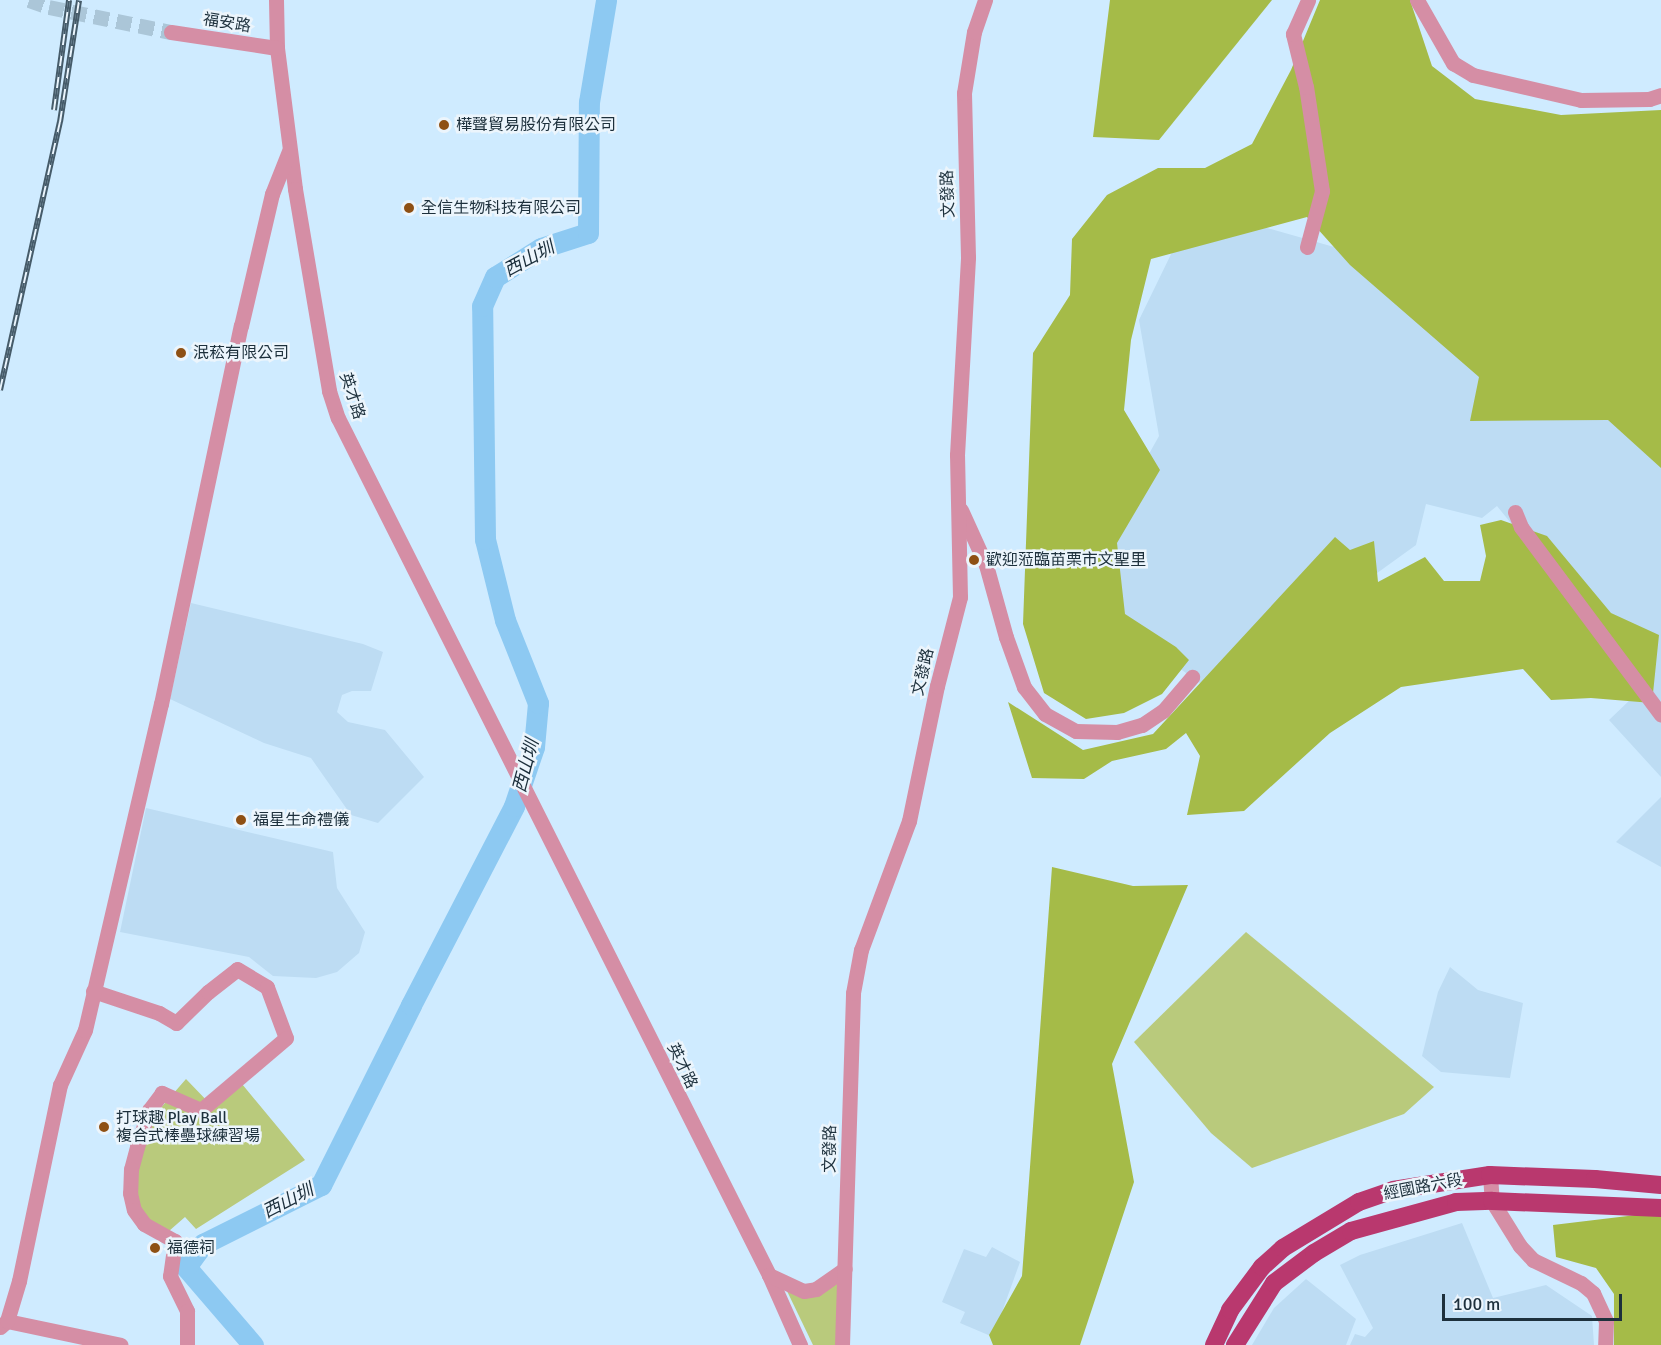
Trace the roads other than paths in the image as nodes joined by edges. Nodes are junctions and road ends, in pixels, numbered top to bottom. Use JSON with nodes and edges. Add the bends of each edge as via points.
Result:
{"nodes":[{"id":1,"x":276,"y":0,"type":"edge"},
{"id":2,"x":985,"y":0,"type":"edge"},
{"id":3,"x":1308,"y":0,"type":"edge"},
{"id":4,"x":1417,"y":0,"type":"edge"},
{"id":5,"x":171,"y":32,"type":"tunnel mouth"},
{"id":6,"x":277,"y":48,"type":"junction"},
{"id":7,"x":1661,"y":95,"type":"edge"},
{"id":8,"x":290,"y":149,"type":"junction"},
{"id":9,"x":1307,"y":247,"type":"dead end"},
{"id":10,"x":957,"y":502,"type":"junction"},
{"id":11,"x":1515,"y":512,"type":"dead end"},
{"id":12,"x":1191,"y":677,"type":"dead end"},
{"id":13,"x":1661,"y":715,"type":"edge"},
{"id":14,"x":93,"y":992,"type":"junction"},
{"id":15,"x":1490,"y":1175,"type":"junction"},
{"id":16,"x":1661,"y":1185,"type":"edge"},
{"id":17,"x":1492,"y":1201,"type":"junction"},
{"id":18,"x":1661,"y":1208,"type":"edge"},
{"id":19,"x":845,"y":1269,"type":"junction"},
{"id":20,"x":769,"y":1275,"type":"junction"},
{"id":21,"x":4,"y":1324,"type":"edge"},
{"id":22,"x":121,"y":1345,"type":"edge"},
{"id":23,"x":187,"y":1345,"type":"edge"},
{"id":24,"x":800,"y":1345,"type":"edge"},
{"id":25,"x":843,"y":1345,"type":"edge"},
{"id":26,"x":1214,"y":1345,"type":"edge"},
{"id":27,"x":1235,"y":1345,"type":"edge"},
{"id":28,"x":1605,"y":1345,"type":"edge"}],
"edges":[{"from":1,"to":6,"type":"street","name":"英才路"},
{"from":2,"to":10,"type":"street","name":"文發路","via":[[974,32],[964,93],[968,257]]},
{"from":3,"to":9,"type":"street","via":[[1293,34],[1306,87],[1322,191]]},
{"from":4,"to":7,"type":"street","via":[[1453,63],[1473,75],[1581,100],[1649,99]]},
{"from":5,"to":6,"type":"street","name":"福安路"},
{"from":6,"to":8,"type":"street","name":"英才路"},
{"from":8,"to":14,"type":"street","via":[[272,194],[246,304],[161,704]]},
{"from":8,"to":20,"type":"street","name":"英才路","via":[[329,391],[338,418]]},
{"from":10,"to":12,"type":"street","via":[[986,566],[1024,687],[1046,714],[1076,731],[1117,732],[1142,725],[1163,711]]},
{"from":10,"to":19,"type":"street","name":"文發路","via":[[960,597],[909,821],[861,950],[853,993]]},
{"from":11,"to":13,"type":"street","via":[[1521,527]]},
{"from":14,"to":21,"type":"street","via":[[85,1030],[60,1085],[19,1281]]},
{"from":14,"to":23,"type":"street","via":[[159,1013],[176,1023],[237,969],[267,987],[286,1038],[201,1110],[162,1093],[149,1110],[137,1147],[131,1169],[134,1210],[144,1224],[175,1241],[170,1276],[186,1311]]},
{"from":15,"to":16,"type":"main road","name":"經國路六段"},
{"from":15,"to":17,"type":"street"},
{"from":15,"to":26,"type":"main road","name":"經國路六段","via":[[1393,1190],[1324,1221],[1262,1267],[1230,1310]]},
{"from":17,"to":18,"type":"main road","name":"經國路六段"},
{"from":17,"to":27,"type":"main road","name":"經國路六段","via":[[1456,1202],[1351,1231],[1274,1283]]},
{"from":17,"to":28,"type":"street","via":[[1533,1260],[1593,1293],[1606,1321]]},
{"from":19,"to":20,"type":"street","via":[[816,1289],[804,1291]]},
{"from":19,"to":25,"type":"street","name":"文發路"},
{"from":20,"to":24,"type":"street","name":"英才路"},
{"from":21,"to":22,"type":"street"}]}
